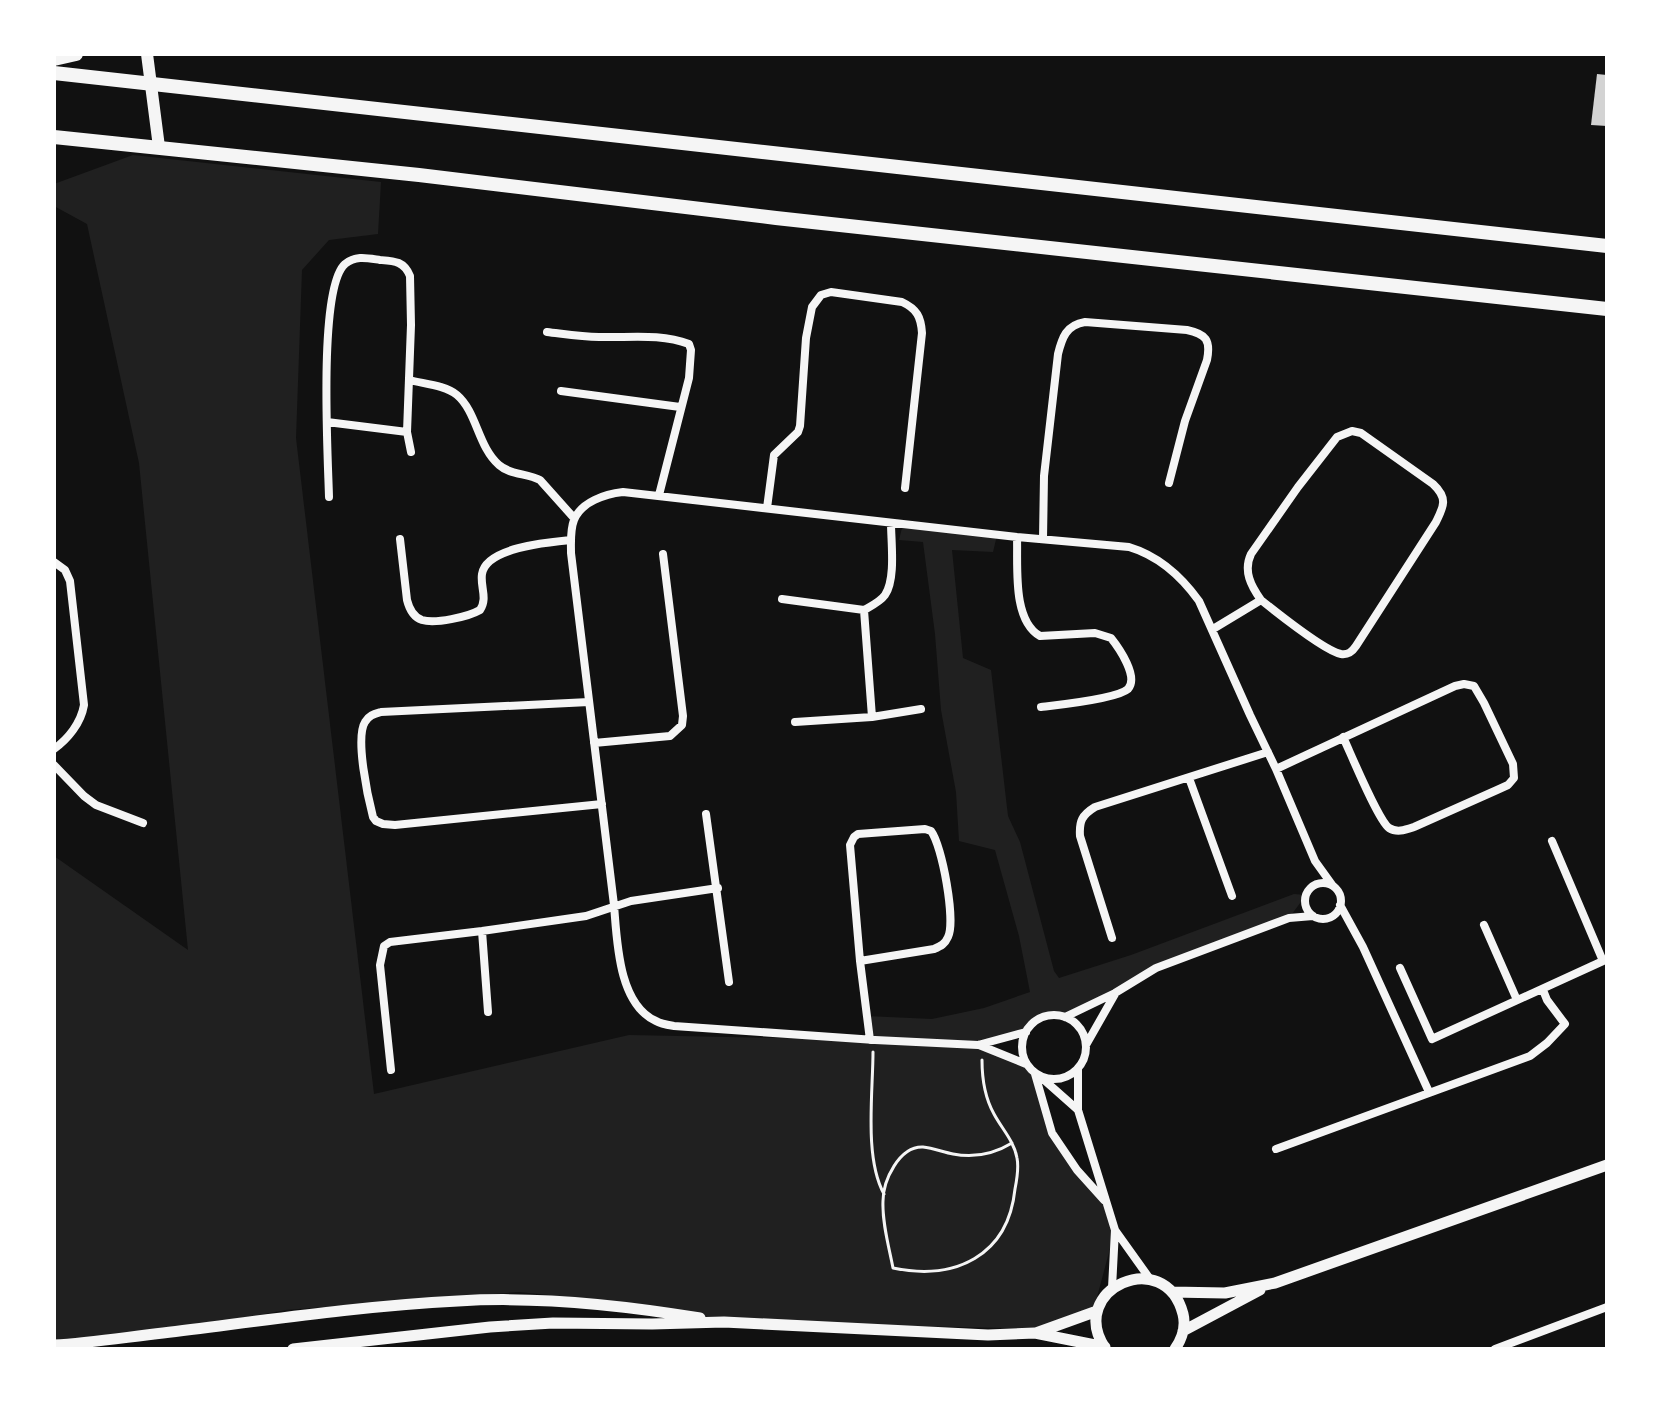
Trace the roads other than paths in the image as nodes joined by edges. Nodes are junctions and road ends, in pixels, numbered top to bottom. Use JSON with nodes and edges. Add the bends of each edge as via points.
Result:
{"nodes":[{"id":1,"x":76,"y":54,"type":"edge"},
{"id":2,"x":147,"y":54,"type":"edge"},
{"id":3,"x":54,"y":59,"type":"edge"},
{"id":4,"x":54,"y":73,"type":"edge"},
{"id":5,"x":152,"y":83,"type":"junction"},
{"id":6,"x":54,"y":137,"type":"edge"},
{"id":7,"x":159,"y":147,"type":"junction"},
{"id":8,"x":1607,"y":244,"type":"edge"},
{"id":9,"x":1607,"y":309,"type":"edge"},
{"id":10,"x":547,"y":332,"type":"dead end"},
{"id":11,"x":409,"y":380,"type":"junction"},
{"id":12,"x":561,"y":391,"type":"dead end"},
{"id":13,"x":680,"y":407,"type":"junction"},
{"id":14,"x":327,"y":422,"type":"junction"},
{"id":15,"x":407,"y":432,"type":"junction"},
{"id":16,"x":411,"y":452,"type":"dead end"},
{"id":17,"x":1169,"y":483,"type":"dead end"},
{"id":18,"x":905,"y":488,"type":"dead end"},
{"id":19,"x":659,"y":495,"type":"junction"},
{"id":20,"x":329,"y":497,"type":"dead end"},
{"id":21,"x":767,"y":508,"type":"junction"},
{"id":22,"x":574,"y":518,"type":"junction"},
{"id":23,"x":891,"y":523,"type":"junction"},
{"id":24,"x":1017,"y":537,"type":"junction"},
{"id":25,"x":400,"y":539,"type":"dead end"},
{"id":26,"x":1043,"y":539,"type":"junction"},
{"id":27,"x":571,"y":540,"type":"junction"},
{"id":28,"x":663,"y":554,"type":"dead end"},
{"id":29,"x":54,"y":562,"type":"edge"},
{"id":30,"x":782,"y":599,"type":"dead end"},
{"id":31,"x":1261,"y":600,"type":"junction"},
{"id":32,"x":864,"y":610,"type":"junction"},
{"id":33,"x":1213,"y":629,"type":"junction"},
{"id":34,"x":589,"y":702,"type":"junction"},
{"id":35,"x":1041,"y":707,"type":"dead end"},
{"id":36,"x":921,"y":709,"type":"dead end"},
{"id":37,"x":872,"y":717,"type":"junction"},
{"id":38,"x":795,"y":722,"type":"dead end"},
{"id":39,"x":1343,"y":737,"type":"junction"},
{"id":40,"x":594,"y":743,"type":"junction"},
{"id":41,"x":54,"y":749,"type":"edge"},
{"id":42,"x":1268,"y":752,"type":"junction"},
{"id":43,"x":54,"y":765,"type":"edge"},
{"id":44,"x":1276,"y":769,"type":"junction"},
{"id":45,"x":1189,"y":778,"type":"junction"},
{"id":46,"x":602,"y":804,"type":"junction"},
{"id":47,"x":706,"y":814,"type":"dead end"},
{"id":48,"x":143,"y":823,"type":"dead end"},
{"id":49,"x":1552,"y":841,"type":"dead end"},
{"id":50,"x":1315,"y":861,"type":"junction"},
{"id":51,"x":1315,"y":885,"type":"junction"},
{"id":52,"x":1333,"y":886,"type":"junction"},
{"id":53,"x":718,"y":888,"type":"junction"},
{"id":54,"x":1232,"y":896,"type":"dead end"},
{"id":55,"x":1305,"y":902,"type":"junction"},
{"id":56,"x":614,"y":905,"type":"junction"},
{"id":57,"x":1340,"y":905,"type":"junction"},
{"id":58,"x":1313,"y":916,"type":"junction"},
{"id":59,"x":1289,"y":918,"type":"junction"},
{"id":60,"x":1328,"y":918,"type":"junction"},
{"id":61,"x":1484,"y":925,"type":"dead end"},
{"id":62,"x":1353,"y":928,"type":"junction"},
{"id":63,"x":482,"y":931,"type":"junction"},
{"id":64,"x":1112,"y":938,"type":"dead end"},
{"id":65,"x":860,"y":961,"type":"junction"},
{"id":66,"x":1400,"y":968,"type":"dead end"},
{"id":67,"x":729,"y":982,"type":"dead end"},
{"id":68,"x":1543,"y":990,"type":"junction"},
{"id":69,"x":1115,"y":993,"type":"junction"},
{"id":70,"x":1517,"y":1000,"type":"junction"},
{"id":71,"x":488,"y":1012,"type":"dead end"},
{"id":72,"x":1065,"y":1017,"type":"junction"},
{"id":73,"x":1026,"y":1032,"type":"junction"},
{"id":74,"x":872,"y":1040,"type":"junction"},
{"id":75,"x":978,"y":1045,"type":"junction"},
{"id":76,"x":1086,"y":1046,"type":"junction"},
{"id":77,"x":1026,"y":1064,"type":"junction"},
{"id":78,"x":1078,"y":1069,"type":"junction"},
{"id":79,"x":391,"y":1070,"type":"dead end"},
{"id":80,"x":1037,"y":1075,"type":"junction"},
{"id":81,"x":1429,"y":1092,"type":"junction"},
{"id":82,"x":1078,"y":1110,"type":"junction"},
{"id":83,"x":1276,"y":1149,"type":"dead end"},
{"id":84,"x":1607,"y":1165,"type":"edge"},
{"id":85,"x":1105,"y":1201,"type":"junction"},
{"id":86,"x":1115,"y":1230,"type":"junction"},
{"id":87,"x":1150,"y":1279,"type":"junction"},
{"id":88,"x":1275,"y":1283,"type":"junction"},
{"id":89,"x":1112,"y":1288,"type":"junction"},
{"id":90,"x":1172,"y":1292,"type":"junction"},
{"id":91,"x":1607,"y":1307,"type":"edge"},
{"id":92,"x":1097,"y":1311,"type":"junction"},
{"id":93,"x":724,"y":1322,"type":"junction"},
{"id":94,"x":1183,"y":1331,"type":"junction"},
{"id":95,"x":1035,"y":1333,"type":"junction"},
{"id":96,"x":54,"y":1345,"type":"edge"},
{"id":97,"x":1105,"y":1348,"type":"edge"},
{"id":98,"x":293,"y":1349,"type":"edge"},
{"id":99,"x":1175,"y":1349,"type":"edge"},
{"id":100,"x":1495,"y":1349,"type":"edge"}],
"edges":[{"from":1,"to":3,"type":"main road"},
{"from":2,"to":5,"type":"main road"},
{"from":4,"to":5,"type":"main road"},
{"from":5,"to":7,"type":"main road"},
{"from":5,"to":8,"type":"main road"},
{"from":6,"to":7,"type":"main road"},
{"from":7,"to":9,"type":"main road"},
{"from":10,"to":13,"type":"street","via":[[689,344],[689,378]]},
{"from":11,"to":14,"type":"street","via":[[407,269],[398,262],[356,257],[339,270],[334,283]]},
{"from":11,"to":15,"type":"street"},
{"from":11,"to":22,"type":"street","via":[[460,397],[488,454],[509,472],[540,480]]},
{"from":12,"to":13,"type":"street"},
{"from":13,"to":19,"type":"street"},
{"from":14,"to":15,"type":"street"},
{"from":14,"to":20,"type":"street"},
{"from":15,"to":16,"type":"street"},
{"from":17,"to":26,"type":"street","via":[[1207,360],[1208,341],[1187,330],[1076,323],[1063,335],[1058,354],[1044,476]]},
{"from":18,"to":21,"type":"street","via":[[920,317],[902,302],[831,292],[812,307],[800,426],[774,455]]},
{"from":19,"to":21,"type":"street"},
{"from":19,"to":22,"type":"street","via":[[603,495]]},
{"from":21,"to":23,"type":"street"},
{"from":22,"to":27,"type":"street"},
{"from":23,"to":24,"type":"street"},
{"from":23,"to":32,"type":"street","via":[[888,588]]},
{"from":24,"to":26,"type":"street"},
{"from":24,"to":35,"type":"street","via":[[1020,603],[1030,629],[1040,636],[1095,633],[1111,638],[1132,678],[1125,691],[1111,696]]},
{"from":25,"to":27,"type":"street","via":[[409,609],[426,621],[480,610],[482,571],[502,553]]},
{"from":26,"to":33,"type":"street","via":[[1129,547],[1155,557],[1192,590]]},
{"from":27,"to":34,"type":"street"},
{"from":28,"to":40,"type":"street","via":[[682,725],[670,736]]},
{"from":29,"to":41,"type":"street","via":[[70,581],[84,705],[73,730]]},
{"from":30,"to":32,"type":"street"},
{"from":31,"to":31,"type":"street","via":[[1249,579],[1247,561],[1337,437],[1361,433],[1441,491],[1444,504],[1436,522],[1350,654],[1331,650]]},
{"from":31,"to":33,"type":"street"},
{"from":32,"to":37,"type":"street"},
{"from":33,"to":42,"type":"street"},
{"from":34,"to":40,"type":"street"},
{"from":34,"to":46,"type":"street","via":[[381,712],[365,721],[361,751],[373,817],[383,824]]},
{"from":36,"to":37,"type":"street"},
{"from":37,"to":38,"type":"street"},
{"from":39,"to":39,"type":"street","via":[[1381,819],[1392,830],[1414,827],[1514,778],[1513,764],[1484,703],[1469,684]]},
{"from":39,"to":44,"type":"street"},
{"from":40,"to":46,"type":"street"},
{"from":42,"to":44,"type":"street"},
{"from":42,"to":45,"type":"street"},
{"from":43,"to":48,"type":"street","via":[[96,805]]},
{"from":44,"to":50,"type":"street"},
{"from":45,"to":54,"type":"street"},
{"from":45,"to":64,"type":"street","via":[[1095,807],[1082,817],[1080,836]]},
{"from":46,"to":56,"type":"street"},
{"from":47,"to":53,"type":"street"},
{"from":49,"to":68,"type":"street","via":[[1603,961]]},
{"from":50,"to":51,"type":"street"},
{"from":50,"to":52,"type":"street"},
{"from":51,"to":52,"type":"street"},
{"from":51,"to":55,"type":"street"},
{"from":52,"to":57,"type":"street"},
{"from":53,"to":56,"type":"street"},
{"from":53,"to":67,"type":"street"},
{"from":55,"to":58,"type":"street"},
{"from":55,"to":59,"type":"street"},
{"from":56,"to":63,"type":"street","via":[[586,916]]},
{"from":56,"to":74,"type":"street","via":[[627,987],[655,1021]]},
{"from":57,"to":60,"type":"street"},
{"from":57,"to":62,"type":"street"},
{"from":58,"to":59,"type":"street"},
{"from":58,"to":60,"type":"street"},
{"from":59,"to":69,"type":"street","via":[[1156,968]]},
{"from":60,"to":62,"type":"street"},
{"from":61,"to":70,"type":"street"},
{"from":62,"to":81,"type":"street"},
{"from":63,"to":71,"type":"street"},
{"from":63,"to":79,"type":"street","via":[[396,940],[384,946],[380,965]]},
{"from":65,"to":65,"type":"street","via":[[852,840],[858,834],[931,831],[939,846],[950,909],[947,940],[934,949]]},
{"from":65,"to":74,"type":"street"},
{"from":66,"to":70,"type":"street","via":[[1432,1039]]},
{"from":68,"to":70,"type":"street"},
{"from":68,"to":81,"type":"street","via":[[1565,1024],[1540,1049],[1521,1061]]},
{"from":69,"to":72,"type":"street"},
{"from":69,"to":76,"type":"street"},
{"from":72,"to":73,"type":"street","via":[[1043,1017]]},
{"from":72,"to":76,"type":"street","via":[[1079,1027]]},
{"from":73,"to":75,"type":"street"},
{"from":73,"to":77,"type":"street"},
{"from":74,"to":75,"type":"street"},
{"from":75,"to":77,"type":"street"},
{"from":76,"to":78,"type":"street"},
{"from":77,"to":80,"type":"street"},
{"from":78,"to":80,"type":"street","via":[[1058,1080]]},
{"from":78,"to":82,"type":"street"},
{"from":80,"to":82,"type":"street"},
{"from":80,"to":85,"type":"street","via":[[1052,1133]]},
{"from":81,"to":83,"type":"street"},
{"from":82,"to":85,"type":"street"},
{"from":84,"to":88,"type":"street"},
{"from":85,"to":86,"type":"street"},
{"from":86,"to":87,"type":"street"},
{"from":86,"to":89,"type":"street"},
{"from":87,"to":89,"type":"street","via":[[1123,1281]]},
{"from":87,"to":90,"type":"street"},
{"from":88,"to":90,"type":"street","via":[[1225,1293]]},
{"from":88,"to":94,"type":"street"},
{"from":89,"to":92,"type":"street"},
{"from":90,"to":94,"type":"street","via":[[1180,1304]]},
{"from":91,"to":100,"type":"street"},
{"from":92,"to":95,"type":"street"},
{"from":92,"to":97,"type":"street","via":[[1096,1327]]},
{"from":93,"to":95,"type":"street"},
{"from":93,"to":96,"type":"street","via":[[592,1304],[456,1301]]},
{"from":93,"to":98,"type":"street","via":[[553,1323]]},
{"from":94,"to":99,"type":"street"},
{"from":95,"to":97,"type":"street"}]}
